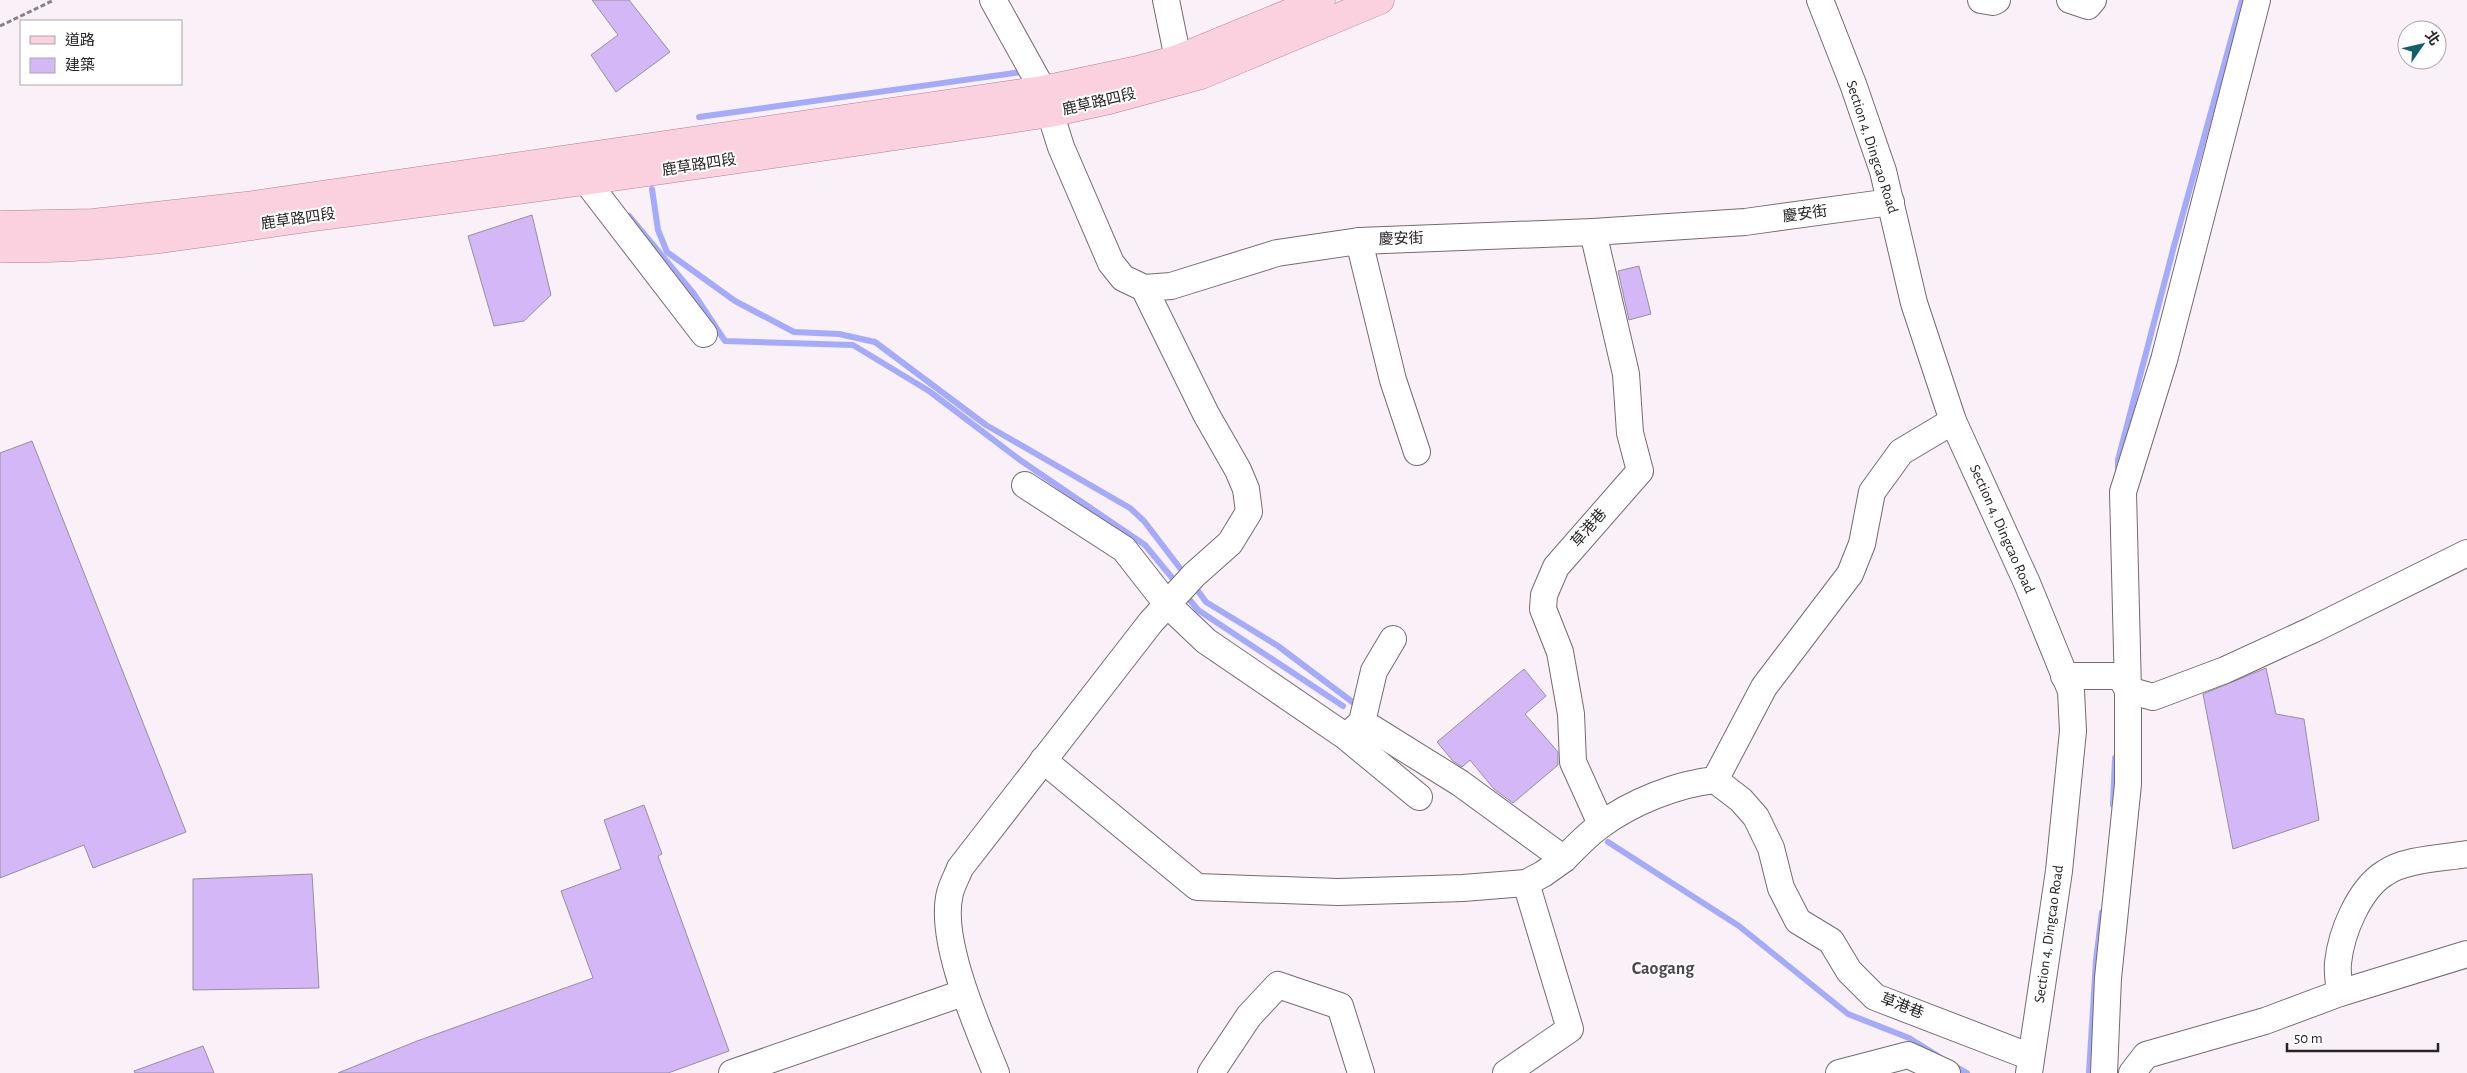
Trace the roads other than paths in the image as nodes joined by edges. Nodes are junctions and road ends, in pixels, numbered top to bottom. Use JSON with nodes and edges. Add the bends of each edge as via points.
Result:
{"nodes":[{"id":1,"x":993,"y":0,"type":"edge"},
{"id":2,"x":1166,"y":0,"type":"edge"},
{"id":3,"x":1321,"y":0,"type":"edge"},
{"id":4,"x":1380,"y":0,"type":"edge"},
{"id":5,"x":1820,"y":0,"type":"edge"},
{"id":6,"x":1981,"y":0,"type":"edge"},
{"id":7,"x":1997,"y":0,"type":"edge"},
{"id":8,"x":2070,"y":0,"type":"edge"},
{"id":9,"x":2093,"y":0,"type":"edge"},
{"id":10,"x":2257,"y":0,"type":"edge"},
{"id":11,"x":1178,"y":59,"type":"junction"},
{"id":12,"x":1046,"y":101,"type":"junction"},
{"id":13,"x":587,"y":182,"type":"junction"},
{"id":14,"x":1891,"y":202,"type":"junction"},
{"id":15,"x":304,"y":207,"type":"junction"},
{"id":16,"x":0,"y":225,"type":"edge"},
{"id":17,"x":1593,"y":232,"type":"junction"},
{"id":18,"x":37,"y":238,"type":"junction"},
{"id":19,"x":1359,"y":241,"type":"junction"},
{"id":20,"x":0,"y":248,"type":"edge"},
{"id":21,"x":1144,"y":288,"type":"junction"},
{"id":22,"x":704,"y":334,"type":"dead end"},
{"id":23,"x":1953,"y":421,"type":"junction"},
{"id":24,"x":1417,"y":452,"type":"dead end"},
{"id":25,"x":1025,"y":485,"type":"dead end"},
{"id":26,"x":2467,"y":553,"type":"edge"},
{"id":27,"x":1171,"y":600,"type":"junction"},
{"id":28,"x":1393,"y":639,"type":"dead end"},
{"id":29,"x":2064,"y":676,"type":"junction"},
{"id":30,"x":2128,"y":690,"type":"junction"},
{"id":31,"x":1354,"y":729,"type":"junction"},
{"id":32,"x":1043,"y":760,"type":"junction"},
{"id":33,"x":1715,"y":780,"type":"junction"},
{"id":34,"x":1419,"y":797,"type":"dead end"},
{"id":35,"x":1601,"y":824,"type":"junction"},
{"id":36,"x":2467,"y":854,"type":"edge"},
{"id":37,"x":1564,"y":859,"type":"junction"},
{"id":38,"x":1526,"y":883,"type":"junction"},
{"id":39,"x":2467,"y":954,"type":"edge"},
{"id":40,"x":963,"y":993,"type":"junction"},
{"id":41,"x":2340,"y":993,"type":"junction"},
{"id":42,"x":2030,"y":1065,"type":"edge"},
{"id":43,"x":1221,"y":1068,"type":"edge"},
{"id":44,"x":732,"y":1073,"type":"edge"},
{"id":45,"x":996,"y":1073,"type":"edge"},
{"id":46,"x":1360,"y":1073,"type":"edge"},
{"id":47,"x":1506,"y":1073,"type":"edge"},
{"id":48,"x":1839,"y":1073,"type":"edge"},
{"id":49,"x":1947,"y":1073,"type":"edge"},
{"id":50,"x":2104,"y":1073,"type":"edge"},
{"id":51,"x":2132,"y":1073,"type":"edge"}],
"edges":[{"from":1,"to":12,"type":"street"},
{"from":2,"to":11,"type":"street"},
{"from":3,"to":11,"type":"main road","name":"鹿草路四段"},
{"from":4,"to":12,"type":"main road","name":"鹿草路四段","via":[[1201,75],[1154,89]]},
{"from":5,"to":14,"type":"street","name":"Section 4, Dingcao Road","via":[[1853,84]]},
{"from":6,"to":7,"type":"street"},
{"from":8,"to":9,"type":"street","via":[[2088,6]]},
{"from":10,"to":30,"type":"street","via":[[2164,360],[2123,492]]},
{"from":11,"to":12,"type":"main road","name":"鹿草路四段","via":[[1120,74]]},
{"from":12,"to":13,"type":"main road","name":"鹿草路四段"},
{"from":12,"to":15,"type":"main road","name":"鹿草路四段","via":[[817,124]]},
{"from":12,"to":21,"type":"street","via":[[1064,155],[1111,263],[1123,278]]},
{"from":13,"to":15,"type":"main road","name":"鹿草路四段"},
{"from":13,"to":22,"type":"street"},
{"from":14,"to":17,"type":"street","name":"慶安街","via":[[1745,222]]},
{"from":14,"to":23,"type":"street","name":"Section 4, Dingcao Road","via":[[1914,303]]},
{"from":15,"to":18,"type":"main road","name":"鹿草路四段","via":[[110,245]]},
{"from":16,"to":18,"type":"main road","name":"鹿草路四段"},
{"from":17,"to":19,"type":"street","name":"慶安街"},
{"from":17,"to":35,"type":"street","name":"草港巷","via":[[1626,374],[1630,433],[1640,471],[1556,566],[1544,594],[1543,608],[1560,652],[1571,714],[1573,762]]},
{"from":18,"to":20,"type":"main road","name":"鹿草路四段"},
{"from":19,"to":21,"type":"street","name":"慶安街","via":[[1277,252],[1171,286]]},
{"from":19,"to":24,"type":"street","via":[[1393,380]]},
{"from":21,"to":27,"type":"street","via":[[1206,414],[1238,470],[1246,488],[1249,512],[1230,543]]},
{"from":23,"to":29,"type":"street","name":"Section 4, Dingcao Road","via":[[2027,583]]},
{"from":23,"to":33,"type":"street","via":[[1901,452],[1872,492],[1862,544],[1850,574],[1764,687]]},
{"from":25,"to":27,"type":"street","via":[[1124,549]]},
{"from":26,"to":30,"type":"street","via":[[2224,670],[2153,697]]},
{"from":27,"to":31,"type":"street","via":[[1206,641]]},
{"from":27,"to":32,"type":"street"},
{"from":28,"to":31,"type":"street","via":[[1374,672]]},
{"from":29,"to":30,"type":"street","via":[[2120,676]]},
{"from":29,"to":42,"type":"street","name":"Section 4, Dingcao Road","via":[[2070,691],[2073,731],[2058,871]]},
{"from":30,"to":50,"type":"street","via":[[2128,784],[2108,978]]},
{"from":31,"to":34,"type":"street"},
{"from":31,"to":37,"type":"street","via":[[1460,784]]},
{"from":32,"to":38,"type":"street","via":[[1197,887],[1338,892]]},
{"from":32,"to":40,"type":"street","via":[[960,868],[950,894],[948,922]]},
{"from":33,"to":35,"type":"street","via":[[1691,783],[1654,796]]},
{"from":33,"to":42,"type":"street","name":"草港巷","via":[[1741,800],[1756,817],[1771,848],[1781,888],[1798,921],[1832,941],[1849,971],[1875,997]]},
{"from":35,"to":37,"type":"street"},
{"from":36,"to":41,"type":"street","via":[[2414,862],[2385,873],[2362,896],[2344,930],[2338,964]]},
{"from":37,"to":38,"type":"street"},
{"from":38,"to":47,"type":"street","via":[[1570,1029]]},
{"from":39,"to":41,"type":"street"},
{"from":40,"to":44,"type":"street"},
{"from":40,"to":45,"type":"street"},
{"from":41,"to":51,"type":"street","via":[[2265,1022],[2146,1055]]},
{"from":43,"to":46,"type":"street","via":[[1249,1016],[1278,985],[1340,1006]]},
{"from":48,"to":49,"type":"street","via":[[1908,1055]]}]}
